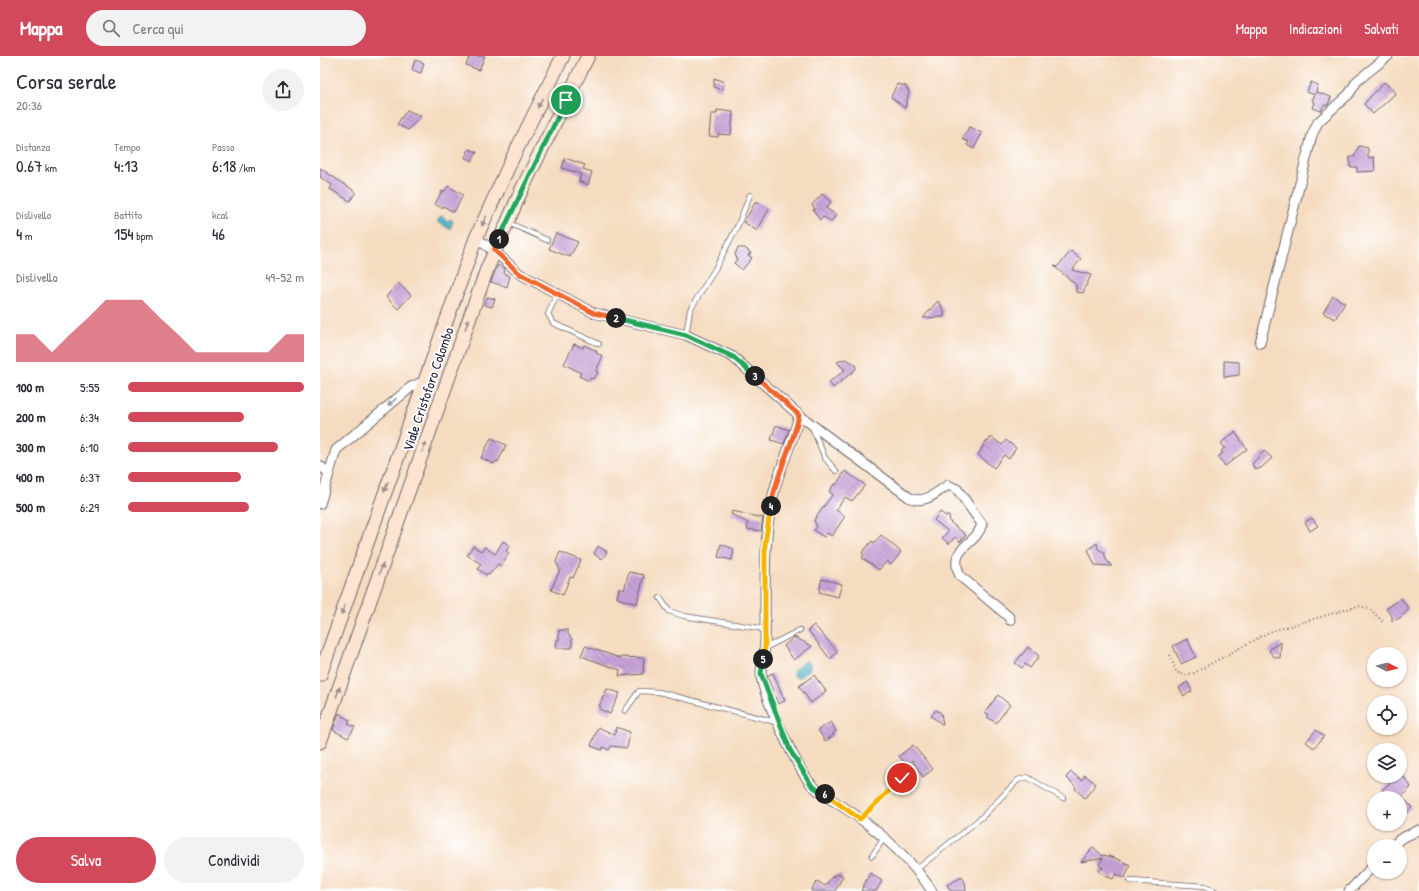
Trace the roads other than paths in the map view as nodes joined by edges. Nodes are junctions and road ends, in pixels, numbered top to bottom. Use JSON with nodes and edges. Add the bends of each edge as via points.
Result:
{"nodes":[{"id":1,"x":563,"y":56,"type":"edge"},
{"id":2,"x":588,"y":56,"type":"edge"},
{"id":3,"x":1388,"y":56,"type":"edge"},
{"id":4,"x":750,"y":195,"type":"dead end"},
{"id":5,"x":507,"y":222,"type":"junction"},
{"id":6,"x":476,"y":238,"type":"junction"},
{"id":7,"x":548,"y":240,"type":"dead end"},
{"id":8,"x":494,"y":250,"type":"junction"},
{"id":9,"x":557,"y":294,"type":"junction"},
{"id":10,"x":686,"y":335,"type":"junction"},
{"id":11,"x":1260,"y":343,"type":"dead end"},
{"id":12,"x":600,"y":344,"type":"dead end"},
{"id":13,"x":424,"y":381,"type":"junction"},
{"id":14,"x":799,"y":415,"type":"junction"},
{"id":15,"x":811,"y":424,"type":"junction"},
{"id":16,"x":320,"y":466,"type":"edge"},
{"id":17,"x":836,"y":471,"type":"dead end"},
{"id":18,"x":328,"y":472,"type":"junction"},
{"id":19,"x":320,"y":504,"type":"edge"},
{"id":20,"x":660,"y":598,"type":"dead end"},
{"id":21,"x":1010,"y":620,"type":"dead end"},
{"id":22,"x":765,"y":629,"type":"junction"},
{"id":23,"x":800,"y":630,"type":"dead end"},
{"id":24,"x":765,"y":648,"type":"junction"},
{"id":25,"x":320,"y":675,"type":"edge"},
{"id":26,"x":625,"y":711,"type":"dead end"},
{"id":27,"x":779,"y":723,"type":"junction"},
{"id":28,"x":320,"y":742,"type":"edge"},
{"id":29,"x":902,"y":778,"type":"dead end"},
{"id":30,"x":1064,"y":798,"type":"dead end"},
{"id":31,"x":860,"y":819,"type":"junction"},
{"id":32,"x":1419,"y":830,"type":"edge"},
{"id":33,"x":884,"y":838,"type":"junction"},
{"id":34,"x":1400,"y":839,"type":"edge"},
{"id":35,"x":872,"y":856,"type":"dead end"},
{"id":36,"x":917,"y":870,"type":"junction"},
{"id":37,"x":1367,"y":872,"type":"edge"},
{"id":38,"x":1130,"y":881,"type":"dead end"},
{"id":39,"x":932,"y":891,"type":"edge"},
{"id":40,"x":1215,"y":891,"type":"edge"},
{"id":41,"x":1349,"y":891,"type":"edge"}],
"edges":[{"from":1,"to":6,"type":"main road","name":"Viale Cristoforo Colombo","one_way":true},
{"from":2,"to":5,"type":"main road","name":"Viale Cristoforo Colombo"},
{"from":3,"to":11,"type":"street","via":[[1357,81],[1349,94],[1318,122],[1312,135]]},
{"from":4,"to":10,"type":"lane","via":[[738,225],[690,310]]},
{"from":5,"to":7,"type":"lane"},
{"from":5,"to":8,"type":"main road","name":"Viale Cristoforo Colombo"},
{"from":6,"to":8,"type":"street"},
{"from":6,"to":13,"type":"main road","name":"Viale Cristoforo Colombo"},
{"from":8,"to":9,"type":"street","via":[[520,274]]},
{"from":28,"to":8,"type":"main road","name":"Viale Cristoforo Colombo","one_way":true},
{"from":9,"to":10,"type":"street","via":[[594,313]]},
{"from":9,"to":12,"type":"lane","via":[[548,314],[554,323]]},
{"from":10,"to":14,"type":"street","via":[[733,357]]},
{"from":13,"to":18,"type":"street","one_way":true,"via":[[411,387],[336,450]]},
{"from":13,"to":25,"type":"main road","name":"Viale Cristoforo Colombo","one_way":true},
{"from":14,"to":15,"type":"street"},
{"from":14,"to":22,"type":"street","via":[[772,496],[765,544]]},
{"from":15,"to":17,"type":"lane","via":[[826,458]]},
{"from":15,"to":21,"type":"street","via":[[910,498],[916,500],[931,497],[948,485],[957,489],[982,524],[956,558],[960,576]]},
{"from":16,"to":18,"type":"street"},
{"from":18,"to":19,"type":"street"},
{"from":20,"to":22,"type":"lane","via":[[669,611],[684,616]]},
{"from":22,"to":24,"type":"street"},
{"from":23,"to":24,"type":"lane"},
{"from":24,"to":27,"type":"street","via":[[761,674]]},
{"from":26,"to":27,"type":"lane","via":[[639,690],[658,692]]},
{"from":27,"to":31,"type":"street","via":[[790,750],[812,786]]},
{"from":29,"to":31,"type":"lane"},
{"from":30,"to":36,"type":"lane","via":[[1027,778],[1018,780],[982,817]]},
{"from":31,"to":33,"type":"street"},
{"from":32,"to":34,"type":"street"},
{"from":33,"to":35,"type":"lane"},
{"from":33,"to":36,"type":"street"},
{"from":36,"to":39,"type":"street"},
{"from":37,"to":41,"type":"street"},
{"from":38,"to":40,"type":"lane","via":[[1205,886]]}]}
